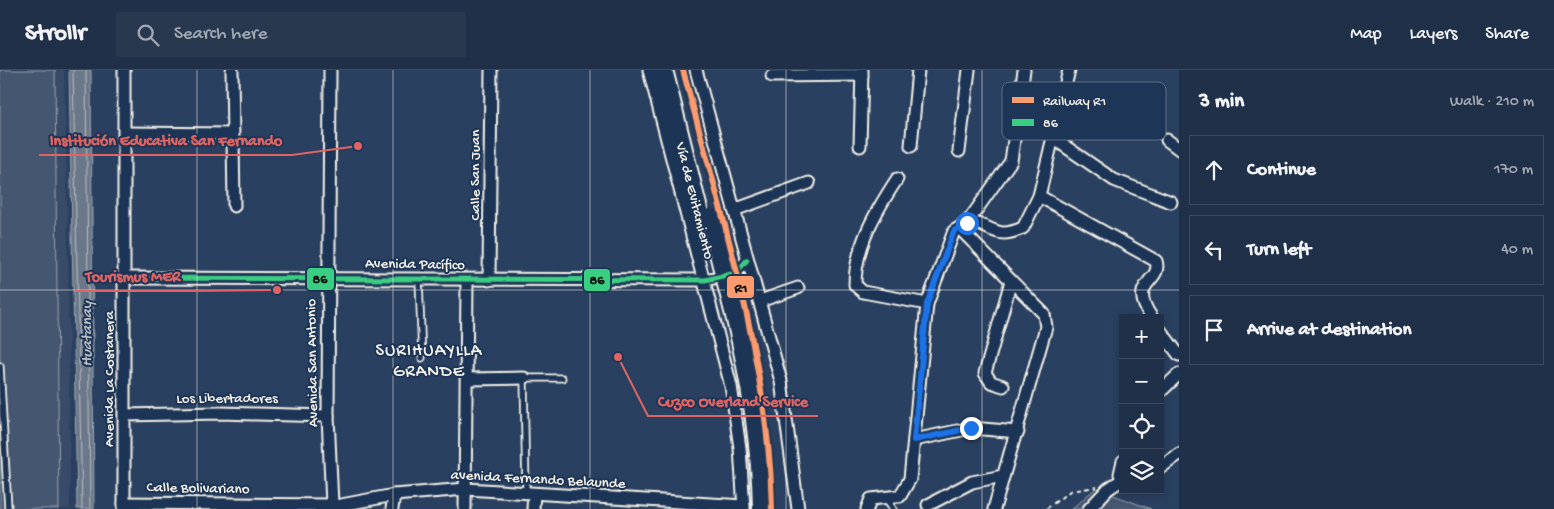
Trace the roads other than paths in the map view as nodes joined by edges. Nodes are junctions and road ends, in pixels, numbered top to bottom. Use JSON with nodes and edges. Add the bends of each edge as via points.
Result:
{"nodes":[{"id":1,"x":124,"y":70,"type":"edge"},
{"id":2,"x":232,"y":70,"type":"edge"},
{"id":3,"x":330,"y":70,"type":"edge"},
{"id":4,"x":491,"y":70,"type":"edge"},
{"id":5,"x":649,"y":70,"type":"edge"},
{"id":6,"x":662,"y":70,"type":"edge"},
{"id":7,"x":672,"y":70,"type":"edge"},
{"id":8,"x":696,"y":70,"type":"edge"},
{"id":9,"x":918,"y":70,"type":"edge"},
{"id":10,"x":970,"y":70,"type":"edge"},
{"id":11,"x":862,"y":72,"type":"edge"},
{"id":12,"x":772,"y":76,"type":"dead end"},
{"id":13,"x":125,"y":133,"type":"junction"},
{"id":14,"x":232,"y":134,"type":"junction"},
{"id":15,"x":1014,"y":140,"type":"edge"},
{"id":16,"x":1053,"y":140,"type":"edge"},
{"id":17,"x":1056,"y":140,"type":"edge"},
{"id":18,"x":1167,"y":140,"type":"dead end"},
{"id":19,"x":860,"y":146,"type":"dead end"},
{"id":20,"x":911,"y":146,"type":"dead end"},
{"id":21,"x":1179,"y":148,"type":"edge"},
{"id":22,"x":959,"y":151,"type":"dead end"},
{"id":23,"x":897,"y":179,"type":"dead end"},
{"id":24,"x":809,"y":183,"type":"dead end"},
{"id":25,"x":1039,"y":196,"type":"junction"},
{"id":26,"x":1171,"y":202,"type":"dead end"},
{"id":27,"x":234,"y":206,"type":"dead end"},
{"id":28,"x":734,"y":210,"type":"junction"},
{"id":29,"x":705,"y":220,"type":"junction"},
{"id":30,"x":963,"y":226,"type":"junction"},
{"id":31,"x":747,"y":260,"type":"junction"},
{"id":32,"x":126,"y":278,"type":"junction"},
{"id":33,"x":328,"y":279,"type":"junction"},
{"id":34,"x":419,"y":280,"type":"junction"},
{"id":35,"x":490,"y":280,"type":"junction"},
{"id":36,"x":705,"y":280,"type":"junction"},
{"id":37,"x":467,"y":281,"type":"junction"},
{"id":38,"x":1011,"y":282,"type":"junction"},
{"id":39,"x":798,"y":288,"type":"dead end"},
{"id":40,"x":760,"y":301,"type":"junction"},
{"id":41,"x":927,"y":304,"type":"junction"},
{"id":42,"x":1150,"y":314,"type":"edge"},
{"id":43,"x":1164,"y":335,"type":"edge"},
{"id":44,"x":1179,"y":355,"type":"edge"},
{"id":45,"x":422,"y":358,"type":"dead end"},
{"id":46,"x":0,"y":366,"type":"edge"},
{"id":47,"x":1179,"y":374,"type":"edge"},
{"id":48,"x":524,"y":378,"type":"junction"},
{"id":49,"x":562,"y":378,"type":"dead end"},
{"id":50,"x":467,"y":379,"type":"junction"},
{"id":51,"x":1003,"y":386,"type":"dead end"},
{"id":52,"x":1164,"y":388,"type":"edge"},
{"id":53,"x":125,"y":415,"type":"junction"},
{"id":54,"x":328,"y":416,"type":"junction"},
{"id":55,"x":1018,"y":432,"type":"junction"},
{"id":56,"x":914,"y":440,"type":"junction"},
{"id":57,"x":1179,"y":454,"type":"edge"},
{"id":58,"x":1164,"y":465,"type":"edge"},
{"id":59,"x":1003,"y":476,"type":"junction"},
{"id":60,"x":1119,"y":482,"type":"edge"},
{"id":61,"x":466,"y":489,"type":"junction"},
{"id":62,"x":530,"y":494,"type":"junction"},
{"id":63,"x":394,"y":495,"type":"junction"},
{"id":64,"x":886,"y":498,"type":"junction"},
{"id":65,"x":606,"y":504,"type":"edge"},
{"id":66,"x":332,"y":505,"type":"junction"},
{"id":67,"x":928,"y":505,"type":"dead end"},
{"id":68,"x":124,"y":506,"type":"edge"},
{"id":69,"x":675,"y":506,"type":"edge"},
{"id":70,"x":751,"y":508,"type":"edge"},
{"id":71,"x":8,"y":509,"type":"edge"},
{"id":72,"x":320,"y":509,"type":"edge"},
{"id":73,"x":392,"y":509,"type":"edge"},
{"id":74,"x":465,"y":509,"type":"edge"},
{"id":75,"x":533,"y":509,"type":"edge"},
{"id":76,"x":798,"y":509,"type":"edge"},
{"id":77,"x":867,"y":509,"type":"edge"},
{"id":78,"x":873,"y":509,"type":"edge"},
{"id":79,"x":893,"y":509,"type":"edge"},
{"id":80,"x":994,"y":509,"type":"edge"},
{"id":81,"x":1089,"y":509,"type":"edge"}],
"edges":[{"from":1,"to":13,"type":"street","name":"Avenida La Costanera"},
{"from":2,"to":14,"type":"street"},
{"from":3,"to":33,"type":"street","name":"Avenida San Antonio"},
{"from":4,"to":35,"type":"street","name":"Calle San Juan"},
{"from":5,"to":36,"type":"street"},
{"from":6,"to":29,"type":"highway","name":"Vía de Evitamiento"},
{"from":7,"to":29,"type":"highway","name":"Vía de Evitamiento"},
{"from":8,"to":28,"type":"street"},
{"from":9,"to":20,"type":"street"},
{"from":10,"to":22,"type":"street"},
{"from":11,"to":12,"type":"street"},
{"from":11,"to":19,"type":"street"},
{"from":13,"to":14,"type":"street"},
{"from":13,"to":32,"type":"street","name":"Avenida La Costanera"},
{"from":14,"to":27,"type":"street"},
{"from":15,"to":30,"type":"street","via":[[1011,161]]},
{"from":16,"to":25,"type":"street"},
{"from":17,"to":26,"type":"street","via":[[1114,180]]},
{"from":18,"to":21,"type":"street"},
{"from":23,"to":41,"type":"street","via":[[878,207],[859,250],[855,285],[862,292]]},
{"from":24,"to":28,"type":"street"},
{"from":25,"to":30,"type":"street","via":[[1024,228],[1003,233],[982,224]]},
{"from":25,"to":42,"type":"street","via":[[1156,261],[1155,272],[1142,296]]},
{"from":28,"to":31,"type":"street"},
{"from":29,"to":70,"type":"highway","name":"Vía de Evitamiento","via":[[729,312],[744,404]]},
{"from":30,"to":38,"type":"street"},
{"from":30,"to":41,"type":"street","via":[[954,231]]},
{"from":31,"to":36,"type":"street","name":"Avenida Pacífico","via":[[736,273]]},
{"from":31,"to":40,"type":"street"},
{"from":32,"to":33,"type":"street","name":"Avenida Pacífico"},
{"from":32,"to":53,"type":"street","name":"Avenida La Costanera"},
{"from":33,"to":34,"type":"street","name":"Avenida Pacífico"},
{"from":33,"to":54,"type":"street","name":"Avenida San Antonio"},
{"from":34,"to":37,"type":"street","name":"Avenida Pacífico"},
{"from":34,"to":45,"type":"lane"},
{"from":35,"to":36,"type":"street","name":"Avenida Pacífico"},
{"from":35,"to":37,"type":"street","name":"Avenida Pacífico"},
{"from":36,"to":70,"type":"street","via":[[731,386]]},
{"from":37,"to":50,"type":"street"},
{"from":38,"to":51,"type":"street","via":[[986,373],[991,382]]},
{"from":38,"to":55,"type":"street","via":[[1044,314],[1046,328]]},
{"from":39,"to":40,"type":"street"},
{"from":40,"to":76,"type":"street","via":[[781,381]]},
{"from":41,"to":56,"type":"street"},
{"from":43,"to":44,"type":"street"},
{"from":46,"to":71,"type":"lane"},
{"from":47,"to":52,"type":"street"},
{"from":48,"to":49,"type":"lane"},
{"from":48,"to":50,"type":"street"},
{"from":48,"to":62,"type":"lane"},
{"from":50,"to":61,"type":"street"},
{"from":53,"to":54,"type":"street","name":"Los Libertadores"},
{"from":53,"to":68,"type":"street","name":"Avenida La Costanera"},
{"from":54,"to":66,"type":"street","name":"Avenida San Antonio"},
{"from":55,"to":56,"type":"street","via":[[971,428]]},
{"from":55,"to":59,"type":"street"},
{"from":56,"to":64,"type":"street","via":[[910,479],[900,496]]},
{"from":57,"to":58,"type":"street"},
{"from":59,"to":67,"type":"street","via":[[972,482]]},
{"from":59,"to":80,"type":"street"},
{"from":60,"to":81,"type":"street"},
{"from":61,"to":62,"type":"street","name":"avenida Fernando Belaunde"},
{"from":61,"to":63,"type":"street","name":"avenida Fernando Belaunde"},
{"from":61,"to":74,"type":"street"},
{"from":62,"to":65,"type":"street","name":"avenida Fernando Belaunde"},
{"from":62,"to":75,"type":"street"},
{"from":63,"to":66,"type":"street","name":"avenida Fernando Belaunde"},
{"from":63,"to":73,"type":"street"},
{"from":64,"to":77,"type":"street","via":[[871,499]]},
{"from":64,"to":79,"type":"lane"},
{"from":65,"to":69,"type":"street","name":"avenida Fernando Belaunde"},
{"from":66,"to":68,"type":"street","name":"Calle Bolivariano"},
{"from":66,"to":72,"type":"street"},
{"from":69,"to":70,"type":"street","name":"avenida Fernando Belaunde"},
{"from":77,"to":78,"type":"street"}]}
